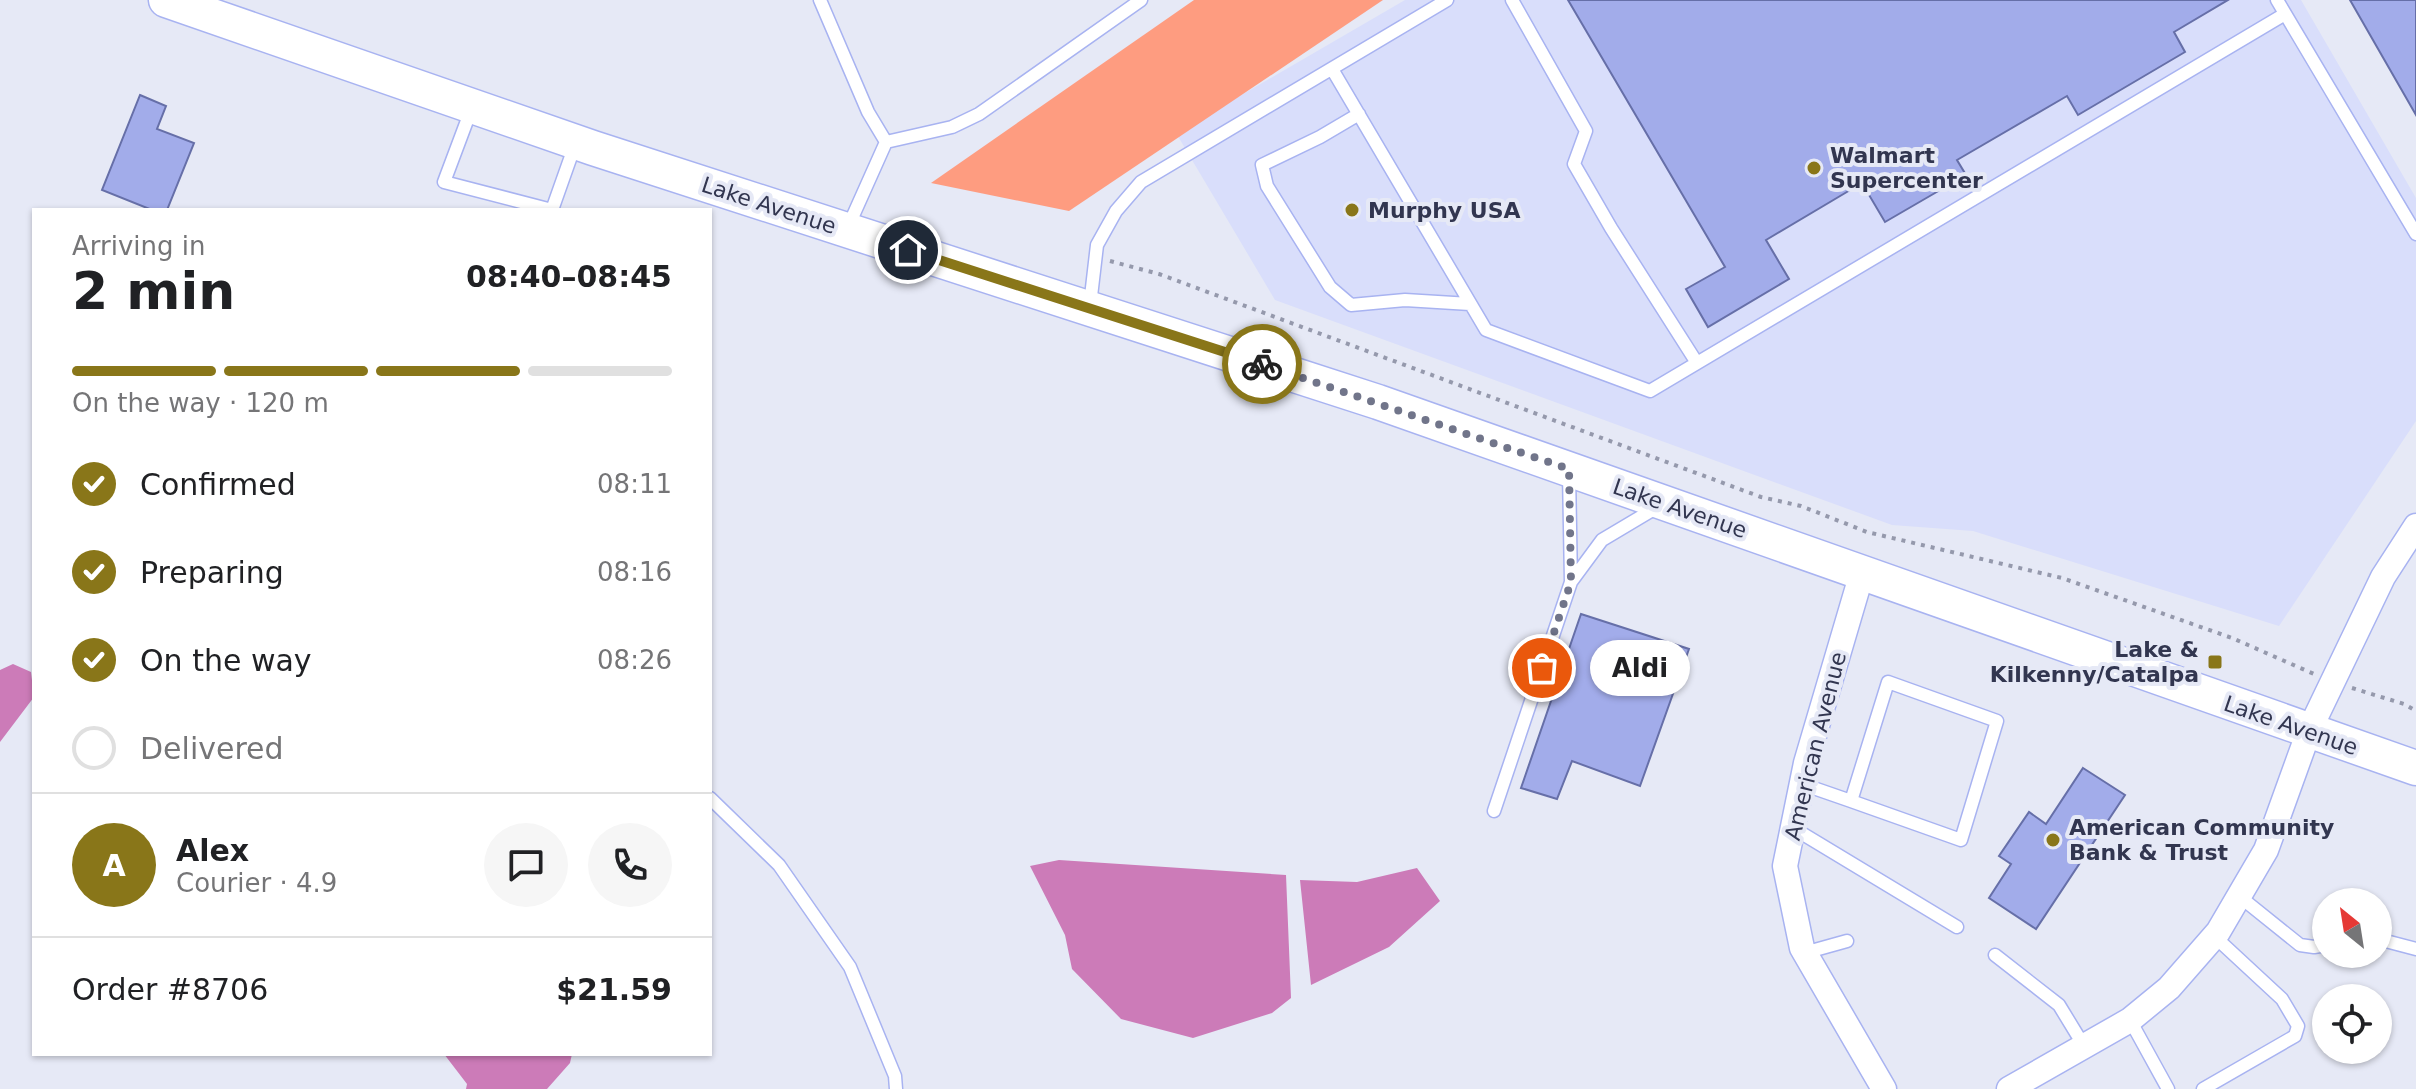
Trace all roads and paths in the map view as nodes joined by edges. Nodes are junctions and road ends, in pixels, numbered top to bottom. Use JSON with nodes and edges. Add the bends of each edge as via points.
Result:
{"nodes":[{"id":1,"x":166,"y":0,"type":"edge"},
{"id":2,"x":820,"y":0,"type":"edge"},
{"id":3,"x":1141,"y":0,"type":"edge"},
{"id":4,"x":1447,"y":0,"type":"edge"},
{"id":5,"x":1512,"y":0,"type":"edge"},
{"id":6,"x":2277,"y":0,"type":"edge"},
{"id":7,"x":2285,"y":14,"type":"junction"},
{"id":8,"x":1332,"y":69,"type":"junction"},
{"id":9,"x":472,"y":106,"type":"junction"},
{"id":10,"x":1359,"y":114,"type":"junction"},
{"id":11,"x":576,"y":142,"type":"junction"},
{"id":12,"x":886,"y":142,"type":"junction"},
{"id":13,"x":544,"y":208,"type":"edge"},
{"id":14,"x":553,"y":208,"type":"edge"},
{"id":15,"x":847,"y":230,"type":"junction"},
{"id":16,"x":2416,"y":234,"type":"edge"},
{"id":17,"x":1096,"y":257,"type":"junction"},
{"id":18,"x":1470,"y":304,"type":"junction"},
{"id":19,"x":1090,"y":308,"type":"junction"},
{"id":20,"x":1697,"y":363,"type":"junction"},
{"id":21,"x":1569,"y":469,"type":"junction"},
{"id":22,"x":1664,"y":503,"type":"junction"},
{"id":23,"x":2416,"y":526,"type":"edge"},
{"id":24,"x":1862,"y":573,"type":"junction"},
{"id":25,"x":1571,"y":582,"type":"junction"},
{"id":26,"x":2333,"y":682,"type":"junction"},
{"id":27,"x":2416,"y":711,"type":"edge"},
{"id":28,"x":2309,"y":731,"type":"junction"},
{"id":29,"x":2416,"y":768,"type":"edge"},
{"id":30,"x":1802,"y":784,"type":"junction"},
{"id":31,"x":712,"y":800,"type":"edge"},
{"id":32,"x":1851,"y":801,"type":"junction"},
{"id":33,"x":1494,"y":811,"type":"dead end"},
{"id":34,"x":1793,"y":828,"type":"junction"},
{"id":35,"x":2239,"y":896,"type":"junction"},
{"id":36,"x":1957,"y":927,"type":"dead end"},
{"id":37,"x":2214,"y":936,"type":"junction"},
{"id":38,"x":1847,"y":941,"type":"dead end"},
{"id":39,"x":2392,"y":943,"type":"edge"},
{"id":40,"x":2312,"y":947,"type":"edge"},
{"id":41,"x":2416,"y":949,"type":"edge"},
{"id":42,"x":1804,"y":953,"type":"junction"},
{"id":43,"x":1995,"y":955,"type":"dead end"},
{"id":44,"x":2130,"y":1020,"type":"junction"},
{"id":45,"x":2084,"y":1046,"type":"junction"},
{"id":46,"x":896,"y":1089,"type":"edge"},
{"id":47,"x":1884,"y":1089,"type":"edge"},
{"id":48,"x":2009,"y":1089,"type":"edge"},
{"id":49,"x":2168,"y":1089,"type":"edge"},
{"id":50,"x":2203,"y":1089,"type":"edge"}],
"edges":[{"from":1,"to":9,"type":"street","name":"Lake Avenue"},
{"from":2,"to":12,"type":"lane"},
{"from":3,"to":12,"type":"lane","via":[[979,114],[952,127]]},
{"from":4,"to":8,"type":"lane"},
{"from":5,"to":20,"type":"lane","via":[[1586,131],[1574,164]]},
{"from":6,"to":7,"type":"lane"},
{"from":7,"to":16,"type":"lane"},
{"from":7,"to":20,"type":"lane"},
{"from":8,"to":10,"type":"lane"},
{"from":8,"to":17,"type":"lane","via":[[1141,182],[1116,211]]},
{"from":9,"to":11,"type":"street","name":"Lake Avenue"},
{"from":9,"to":13,"type":"lane","via":[[444,182]]},
{"from":10,"to":18,"type":"lane"},
{"from":10,"to":18,"type":"lane","via":[[1262,165],[1267,186],[1330,287],[1351,305],[1405,300]]},
{"from":11,"to":14,"type":"lane"},
{"from":11,"to":15,"type":"street","name":"Lake Avenue"},
{"from":12,"to":15,"type":"lane"},
{"from":15,"to":19,"type":"street","name":"Lake Avenue"},
{"from":17,"to":19,"type":"lane"},
{"from":17,"to":26,"type":"path","via":[[1159,274],[1748,492],[1867,532],[2062,578],[2232,638]]},
{"from":18,"to":20,"type":"lane","via":[[1486,330],[1650,391]]},
{"from":19,"to":21,"type":"street","name":"Lake Avenue"},
{"from":21,"to":22,"type":"street","name":"Lake Avenue"},
{"from":21,"to":25,"type":"lane"},
{"from":22,"to":24,"type":"street","name":"Lake Avenue"},
{"from":22,"to":25,"type":"lane","via":[[1602,540]]},
{"from":23,"to":26,"type":"street","via":[[2383,577]]},
{"from":24,"to":28,"type":"street","name":"Lake Avenue"},
{"from":24,"to":30,"type":"street","name":"American Avenue"},
{"from":25,"to":33,"type":"lane"},
{"from":26,"to":27,"type":"path"},
{"from":26,"to":28,"type":"street"},
{"from":28,"to":29,"type":"street","name":"Lake Avenue"},
{"from":28,"to":35,"type":"street","via":[[2266,850]]},
{"from":30,"to":32,"type":"lane"},
{"from":30,"to":34,"type":"street","name":"American Avenue"},
{"from":31,"to":46,"type":"lane","via":[[779,865],[850,967]]},
{"from":32,"to":32,"type":"lane","via":[[1888,682],[1997,721],[1961,840]]},
{"from":34,"to":36,"type":"lane"},
{"from":34,"to":42,"type":"street","name":"American Avenue","via":[[1785,866]]},
{"from":35,"to":37,"type":"street"},
{"from":35,"to":40,"type":"lane","via":[[2300,945]]},
{"from":37,"to":44,"type":"street","via":[[2169,988]]},
{"from":37,"to":50,"type":"lane","via":[[2282,999],[2298,1026],[2295,1036]]},
{"from":38,"to":42,"type":"lane"},
{"from":39,"to":41,"type":"lane"},
{"from":42,"to":47,"type":"street","name":"American Avenue"},
{"from":43,"to":45,"type":"lane","via":[[2059,1005]]},
{"from":44,"to":45,"type":"street"},
{"from":44,"to":49,"type":"lane"},
{"from":45,"to":48,"type":"street"}]}
